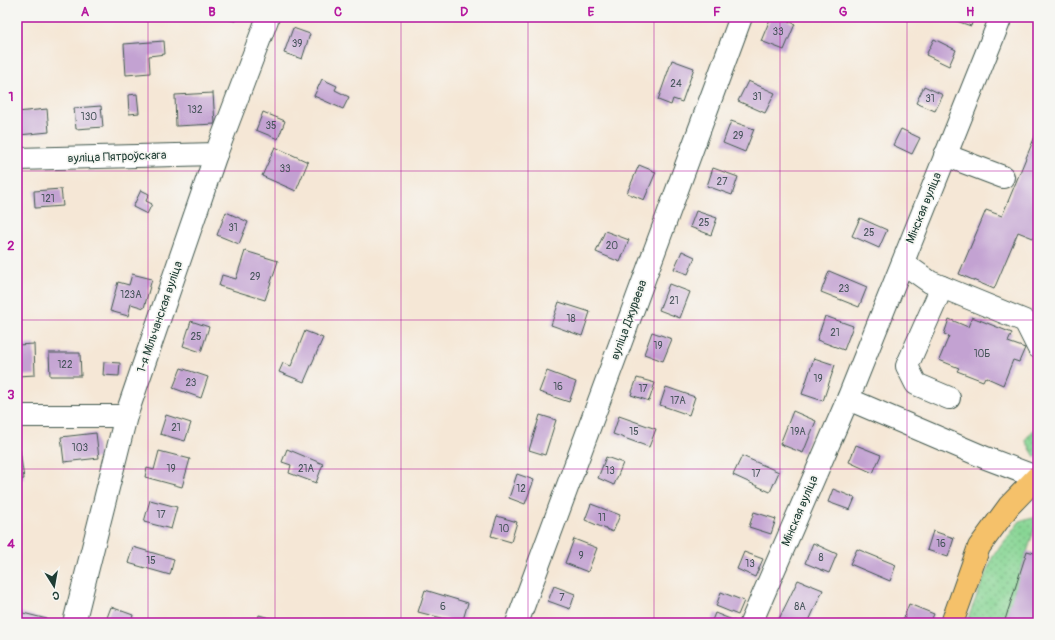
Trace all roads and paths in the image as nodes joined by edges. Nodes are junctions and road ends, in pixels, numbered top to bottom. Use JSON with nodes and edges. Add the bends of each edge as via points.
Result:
{"nodes":[{"id":1,"x":268,"y":17,"type":"edge"},
{"id":2,"x":741,"y":17,"type":"edge"},
{"id":3,"x":1001,"y":17,"type":"edge"},
{"id":4,"x":216,"y":154,"type":"junction"},
{"id":5,"x":945,"y":155,"type":"junction"},
{"id":6,"x":17,"y":160,"type":"edge"},
{"id":7,"x":1003,"y":177,"type":"dead end"},
{"id":8,"x":903,"y":263,"type":"junction"},
{"id":9,"x":942,"y":287,"type":"junction"},
{"id":10,"x":1038,"y":347,"type":"edge"},
{"id":11,"x":949,"y":398,"type":"dead end"},
{"id":12,"x":848,"y":399,"type":"junction"},
{"id":13,"x":17,"y":416,"type":"edge"},
{"id":14,"x":126,"y":416,"type":"junction"},
{"id":15,"x":1037,"y":477,"type":"edge"},
{"id":16,"x":74,"y":623,"type":"edge"},
{"id":17,"x":517,"y":623,"type":"edge"},
{"id":18,"x":751,"y":623,"type":"edge"},
{"id":19,"x":952,"y":623,"type":"edge"}],
"edges":[{"from":1,"to":4,"type":"street","name":"1-я Мільчанская вуліца"},
{"from":2,"to":17,"type":"street","name":"вуліца Джураева"},
{"from":3,"to":5,"type":"street","name":"Мінская вуліца"},
{"from":4,"to":6,"type":"street","name":"вуліца Пятроўскага"},
{"from":4,"to":14,"type":"street","name":"1-я Мільчанская вуліца"},
{"from":5,"to":7,"type":"street"},
{"from":5,"to":8,"type":"street","name":"Мінская вуліца"},
{"from":8,"to":9,"type":"street","via":[[930,282]]},
{"from":8,"to":12,"type":"street","name":"Мінская вуліца"},
{"from":9,"to":10,"type":"street","via":[[1025,321]]},
{"from":9,"to":11,"type":"street","via":[[907,366],[916,384]]},
{"from":12,"to":15,"type":"street"},
{"from":12,"to":18,"type":"street","name":"Мінская вуліца"},
{"from":13,"to":14,"type":"street"},
{"from":14,"to":16,"type":"street","name":"1-я Мільчанская вуліца"},
{"from":15,"to":19,"type":"main road","via":[[1009,506],[979,547]]}]}
